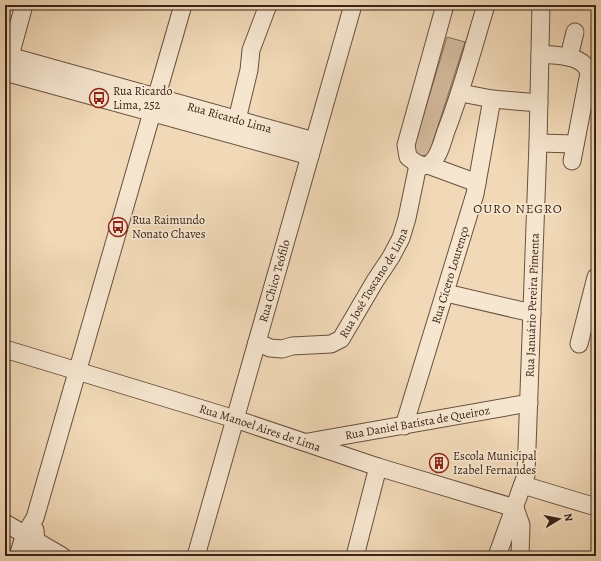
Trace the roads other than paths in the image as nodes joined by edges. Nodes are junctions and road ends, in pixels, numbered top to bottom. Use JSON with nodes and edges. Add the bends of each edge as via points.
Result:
{"nodes":[{"id":1,"x":24,"y":5,"type":"edge"},
{"id":2,"x":182,"y":5,"type":"edge"},
{"id":3,"x":268,"y":5,"type":"edge"},
{"id":4,"x":353,"y":5,"type":"edge"},
{"id":5,"x":445,"y":5,"type":"edge"},
{"id":6,"x":486,"y":5,"type":"edge"},
{"id":7,"x":541,"y":5,"type":"edge"},
{"id":8,"x":575,"y":32,"type":"dead end"},
{"id":9,"x":540,"y":54,"type":"junction"},
{"id":10,"x":569,"y":57,"type":"junction"},
{"id":11,"x":6,"y":66,"type":"edge"},
{"id":12,"x":461,"y":92,"type":"junction"},
{"id":13,"x":492,"y":99,"type":"junction"},
{"id":14,"x":539,"y":103,"type":"junction"},
{"id":15,"x":153,"y":106,"type":"junction"},
{"id":16,"x":235,"y":128,"type":"junction"},
{"id":17,"x":538,"y":142,"type":"junction"},
{"id":18,"x":575,"y":144,"type":"junction"},
{"id":19,"x":312,"y":149,"type":"junction"},
{"id":20,"x":572,"y":161,"type":"dead end"},
{"id":21,"x":423,"y":165,"type":"junction"},
{"id":22,"x":477,"y":183,"type":"junction"},
{"id":23,"x":596,"y":278,"type":"edge"},
{"id":24,"x":446,"y":293,"type":"junction"},
{"id":25,"x":532,"y":313,"type":"junction"},
{"id":26,"x":257,"y":342,"type":"junction"},
{"id":27,"x":579,"y":344,"type":"dead end"},
{"id":28,"x":5,"y":349,"type":"edge"},
{"id":29,"x":77,"y":371,"type":"junction"},
{"id":30,"x":529,"y":404,"type":"junction"},
{"id":31,"x":235,"y":419,"type":"junction"},
{"id":32,"x":404,"y":426,"type":"junction"},
{"id":33,"x":306,"y":443,"type":"junction"},
{"id":34,"x":378,"y":467,"type":"junction"},
{"id":35,"x":523,"y":485,"type":"junction"},
{"id":36,"x":596,"y":507,"type":"edge"},
{"id":37,"x":515,"y":508,"type":"junction"},
{"id":38,"x":5,"y":523,"type":"edge"},
{"id":39,"x":31,"y":544,"type":"edge"},
{"id":40,"x":18,"y":556,"type":"edge"},
{"id":41,"x":62,"y":556,"type":"edge"},
{"id":42,"x":196,"y":556,"type":"edge"},
{"id":43,"x":355,"y":556,"type":"edge"},
{"id":44,"x":497,"y":556,"type":"edge"},
{"id":45,"x":520,"y":556,"type":"edge"}],
"edges":[{"from":1,"to":11,"type":"street"},
{"from":2,"to":15,"type":"street"},
{"from":3,"to":16,"type":"street","via":[[251,50],[249,70]]},
{"from":4,"to":19,"type":"street","name":"Rua Chico Teófilo"},
{"from":5,"to":21,"type":"street","via":[[406,145],[408,157]]},
{"from":6,"to":12,"type":"street","name":"Rua José Toscano de Lima"},
{"from":7,"to":9,"type":"street","name":"Rua Januário Pereira Pimenta"},
{"from":8,"to":10,"type":"street"},
{"from":9,"to":10,"type":"street"},
{"from":9,"to":14,"type":"street","name":"Rua Januário Pereira Pimenta"},
{"from":10,"to":18,"type":"street","via":[[585,63],[589,73]]},
{"from":11,"to":15,"type":"street","name":"Rua Ricardo Lima"},
{"from":12,"to":13,"type":"street"},
{"from":12,"to":21,"type":"street","name":"Rua José Toscano de Lima","via":[[439,150],[432,162]]},
{"from":13,"to":14,"type":"street"},
{"from":13,"to":22,"type":"street","name":"Rua Cícero Lourenço"},
{"from":14,"to":17,"type":"street","name":"Rua Januário Pereira Pimenta"},
{"from":15,"to":16,"type":"street","name":"Rua Ricardo Lima"},
{"from":15,"to":29,"type":"street"},
{"from":16,"to":19,"type":"street","name":"Rua Ricardo Lima"},
{"from":17,"to":18,"type":"street"},
{"from":17,"to":25,"type":"street","name":"Rua Januário Pereira Pimenta"},
{"from":18,"to":20,"type":"street"},
{"from":19,"to":26,"type":"street","name":"Rua Chico Teófilo"},
{"from":21,"to":22,"type":"street"},
{"from":21,"to":26,"type":"street","name":"Rua José Toscano de Lima","via":[[407,218],[391,257],[340,338],[331,344],[282,349],[270,348]]},
{"from":22,"to":24,"type":"street","name":"Rua Cícero Lourenço"},
{"from":23,"to":27,"type":"street"},
{"from":24,"to":25,"type":"street"},
{"from":24,"to":32,"type":"street","name":"Rua Cícero Lourenço"},
{"from":25,"to":30,"type":"street","name":"Rua Januário Pereira Pimenta"},
{"from":26,"to":31,"type":"street","name":"Rua Chico Teófilo"},
{"from":28,"to":29,"type":"street","name":"Rua Manoel Aires de Lima"},
{"from":29,"to":31,"type":"street","name":"Rua Manoel Aires de Lima"},
{"from":29,"to":39,"type":"street","via":[[34,518]]},
{"from":30,"to":32,"type":"street","name":"Rua Daniel Batista de Queiroz"},
{"from":30,"to":35,"type":"street","name":"Rua Januário Pereira Pimenta","via":[[526,475]]},
{"from":31,"to":33,"type":"street","name":"Rua Manoel Aires de Lima"},
{"from":31,"to":42,"type":"street","name":"Rua Chico Teófilo"},
{"from":32,"to":33,"type":"street","name":"Rua Daniel Batista de Queiroz"},
{"from":33,"to":34,"type":"street","name":"Rua Manoel Aires de Lima"},
{"from":34,"to":37,"type":"street","name":"Rua Manoel Aires de Lima"},
{"from":34,"to":43,"type":"street"},
{"from":35,"to":36,"type":"street"},
{"from":35,"to":37,"type":"street","name":"Rua Januário Pereira Pimenta"},
{"from":37,"to":44,"type":"street","name":"Rua Januário Pereira Pimenta"},
{"from":37,"to":45,"type":"street","via":[[521,525]]},
{"from":38,"to":39,"type":"street"},
{"from":39,"to":40,"type":"street"},
{"from":39,"to":41,"type":"street"}]}
